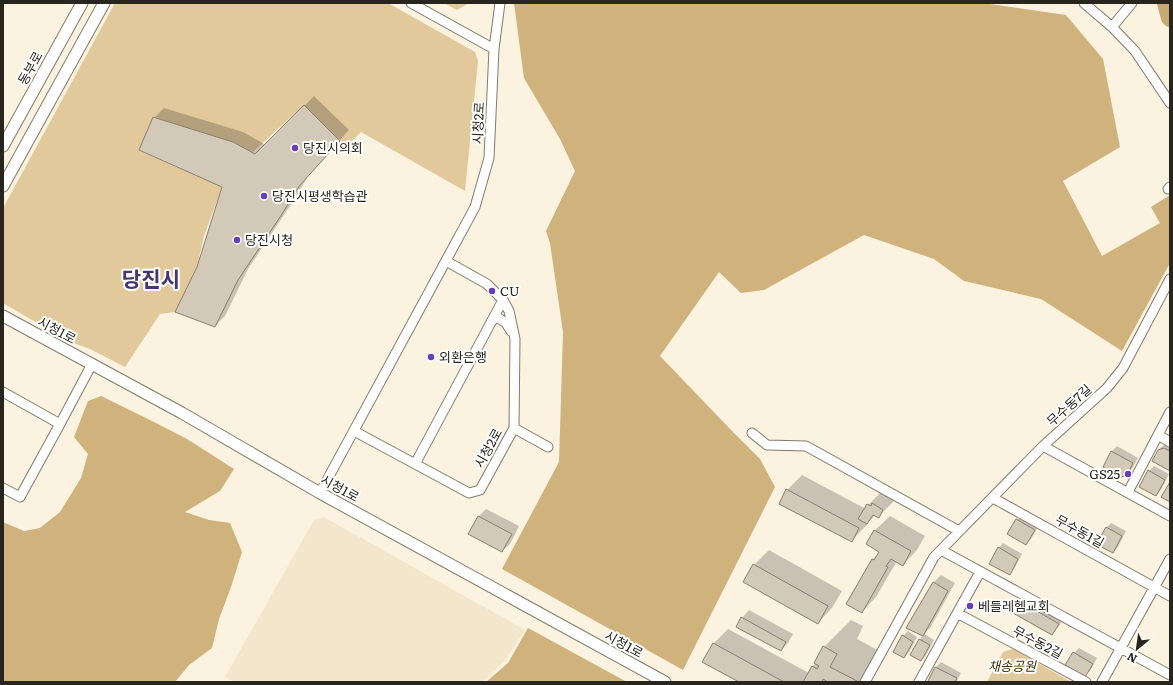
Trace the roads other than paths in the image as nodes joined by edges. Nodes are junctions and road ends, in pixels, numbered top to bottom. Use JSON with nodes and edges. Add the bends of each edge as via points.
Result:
{"nodes":[{"id":1,"x":82,"y":3,"type":"edge"},
{"id":2,"x":104,"y":3,"type":"edge"},
{"id":3,"x":411,"y":3,"type":"edge"},
{"id":4,"x":500,"y":3,"type":"edge"},
{"id":5,"x":1084,"y":3,"type":"edge"},
{"id":6,"x":1132,"y":3,"type":"edge"},
{"id":7,"x":1112,"y":27,"type":"junction"},
{"id":8,"x":494,"y":49,"type":"junction"},
{"id":9,"x":1170,"y":103,"type":"edge"},
{"id":10,"x":3,"y":146,"type":"edge"},
{"id":11,"x":3,"y":186,"type":"edge"},
{"id":12,"x":446,"y":261,"type":"junction"},
{"id":13,"x":1170,"y":279,"type":"edge"},
{"id":14,"x":503,"y":300,"type":"junction"},
{"id":15,"x":3,"y":316,"type":"edge"},
{"id":16,"x":492,"y":321,"type":"junction"},
{"id":17,"x":515,"y":338,"type":"junction"},
{"id":18,"x":92,"y":364,"type":"junction"},
{"id":19,"x":3,"y":392,"type":"edge"},
{"id":20,"x":1170,"y":412,"type":"edge"},
{"id":21,"x":60,"y":424,"type":"junction"},
{"id":22,"x":514,"y":428,"type":"junction"},
{"id":23,"x":354,"y":431,"type":"junction"},
{"id":24,"x":752,"y":433,"type":"dead end"},
{"id":25,"x":1158,"y":435,"type":"junction"},
{"id":26,"x":1170,"y":442,"type":"edge"},
{"id":27,"x":1043,"y":446,"type":"junction"},
{"id":28,"x":548,"y":447,"type":"dead end"},
{"id":29,"x":416,"y":464,"type":"junction"},
{"id":30,"x":3,"y":488,"type":"edge"},
{"id":31,"x":320,"y":492,"type":"junction"},
{"id":32,"x":1128,"y":492,"type":"junction"},
{"id":33,"x":993,"y":498,"type":"junction"},
{"id":34,"x":1170,"y":516,"type":"edge"},
{"id":35,"x":959,"y":531,"type":"junction"},
{"id":36,"x":941,"y":550,"type":"junction"},
{"id":37,"x":1170,"y":559,"type":"edge"},
{"id":38,"x":980,"y":572,"type":"junction"},
{"id":39,"x":1154,"y":587,"type":"junction"},
{"id":40,"x":1170,"y":596,"type":"edge"},
{"id":41,"x":957,"y":613,"type":"junction"},
{"id":42,"x":1121,"y":647,"type":"junction"},
{"id":43,"x":1170,"y":675,"type":"edge"},
{"id":44,"x":665,"y":682,"type":"edge"},
{"id":45,"x":865,"y":682,"type":"edge"},
{"id":46,"x":919,"y":682,"type":"edge"},
{"id":47,"x":1086,"y":682,"type":"edge"},
{"id":48,"x":1102,"y":682,"type":"edge"}],
"edges":[{"from":1,"to":10,"type":"street","name":"동부로"},
{"from":2,"to":11,"type":"street"},
{"from":3,"to":8,"type":"street"},
{"from":4,"to":8,"type":"street","name":"시청2로"},
{"from":5,"to":7,"type":"street"},
{"from":6,"to":7,"type":"street"},
{"from":7,"to":9,"type":"street","via":[[1135,52]]},
{"from":8,"to":12,"type":"street","name":"시청2로","via":[[489,158],[475,207]]},
{"from":12,"to":14,"type":"street","name":"시청2로","via":[[487,284]]},
{"from":12,"to":23,"type":"street","name":"시청2로"},
{"from":13,"to":27,"type":"street","name":"무수동7길","via":[[1123,368],[1107,388]]},
{"from":14,"to":16,"type":"street"},
{"from":14,"to":17,"type":"street","name":"시청2로","via":[[509,311]]},
{"from":15,"to":18,"type":"street","name":"시청1로"},
{"from":16,"to":17,"type":"street","via":[[497,317],[506,322]]},
{"from":16,"to":29,"type":"street"},
{"from":17,"to":22,"type":"street","name":"시청2로"},
{"from":18,"to":21,"type":"street"},
{"from":18,"to":31,"type":"street","name":"시청1로"},
{"from":19,"to":21,"type":"street"},
{"from":20,"to":25,"type":"street"},
{"from":21,"to":30,"type":"street","via":[[20,497]]},
{"from":22,"to":28,"type":"street"},
{"from":22,"to":29,"type":"street","name":"시청2로","via":[[480,490],[468,493]]},
{"from":23,"to":29,"type":"street","name":"시청2로"},
{"from":23,"to":31,"type":"street","name":"시청2로"},
{"from":24,"to":35,"type":"street","via":[[767,445],[806,446]]},
{"from":25,"to":26,"type":"street"},
{"from":25,"to":32,"type":"street"},
{"from":27,"to":32,"type":"street"},
{"from":27,"to":33,"type":"street","name":"무수동7길"},
{"from":31,"to":44,"type":"street","name":"시청1로"},
{"from":32,"to":34,"type":"street"},
{"from":33,"to":35,"type":"street","name":"무수동7길"},
{"from":33,"to":39,"type":"street","name":"무수동1길"},
{"from":35,"to":36,"type":"street","name":"무수동7길"},
{"from":36,"to":38,"type":"street"},
{"from":36,"to":45,"type":"street","name":"무수동7길","via":[[934,557]]},
{"from":37,"to":39,"type":"street"},
{"from":38,"to":41,"type":"street"},
{"from":38,"to":42,"type":"street"},
{"from":39,"to":40,"type":"street","name":"무수동1길"},
{"from":39,"to":42,"type":"street"},
{"from":41,"to":46,"type":"street"},
{"from":41,"to":47,"type":"street","name":"무수동2길"},
{"from":42,"to":43,"type":"street"},
{"from":42,"to":48,"type":"street"}]}
